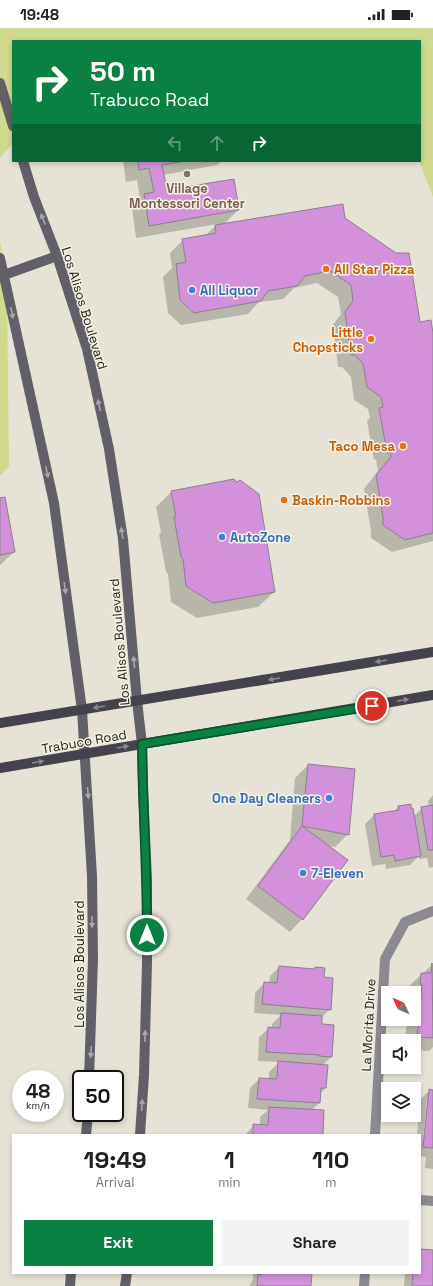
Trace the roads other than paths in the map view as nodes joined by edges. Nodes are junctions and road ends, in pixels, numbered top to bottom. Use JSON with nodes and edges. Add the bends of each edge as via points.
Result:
{"nodes":[{"id":1,"x":0,"y":83,"type":"edge"},
{"id":2,"x":12,"y":123,"type":"edge"},
{"id":3,"x":23,"y":162,"type":"edge"},
{"id":4,"x":56,"y":256,"type":"junction"},
{"id":5,"x":0,"y":258,"type":"edge"},
{"id":6,"x":4,"y":275,"type":"junction"},
{"id":7,"x":433,"y":652,"type":"edge"},
{"id":8,"x":433,"y":695,"type":"edge"},
{"id":9,"x":137,"y":701,"type":"junction"},
{"id":10,"x":82,"y":710,"type":"junction"},
{"id":11,"x":0,"y":723,"type":"edge"},
{"id":12,"x":142,"y":744,"type":"junction"},
{"id":13,"x":84,"y":754,"type":"junction"},
{"id":14,"x":0,"y":768,"type":"edge"},
{"id":15,"x":433,"y":911,"type":"edge"},
{"id":16,"x":89,"y":1070,"type":"edge"},
{"id":17,"x":87,"y":1122,"type":"edge"},
{"id":18,"x":86,"y":1134,"type":"edge"},
{"id":19,"x":140,"y":1134,"type":"edge"},
{"id":20,"x":375,"y":1134,"type":"edge"},
{"id":21,"x":421,"y":1200,"type":"edge"},
{"id":22,"x":433,"y":1201,"type":"edge"},
{"id":23,"x":71,"y":1274,"type":"edge"},
{"id":24,"x":127,"y":1274,"type":"edge"},
{"id":25,"x":365,"y":1274,"type":"edge"},
{"id":26,"x":70,"y":1286,"type":"edge"},
{"id":27,"x":125,"y":1286,"type":"edge"},
{"id":28,"x":364,"y":1286,"type":"edge"}],
"edges":[{"from":1,"to":2,"type":"main road"},
{"from":4,"to":3,"type":"main road","name":"Los Alisos Boulevard","one_way":true},
{"from":4,"to":6,"type":"main road"},
{"from":9,"to":4,"type":"main road","name":"Los Alisos Boulevard","one_way":true,"via":[[123,539],[109,449],[87,349]]},
{"from":5,"to":6,"type":"main road","name":"Los Alisos Boulevard"},
{"from":6,"to":10,"type":"main road","name":"Los Alisos Boulevard","one_way":true,"via":[[54,503]]},
{"from":7,"to":9,"type":"main road","one_way":true},
{"from":12,"to":8,"type":"main road","name":"Trabuco Road","one_way":true},
{"from":9,"to":10,"type":"main road","one_way":true},
{"from":9,"to":12,"type":"main road","name":"Los Alisos Boulevard"},
{"from":10,"to":11,"type":"main road"},
{"from":10,"to":13,"type":"main road","name":"Los Alisos Boulevard"},
{"from":13,"to":12,"type":"main road","name":"Trabuco Road","one_way":true},
{"from":19,"to":12,"type":"main road","name":"Los Alisos Boulevard","one_way":true,"via":[[148,963]]},
{"from":14,"to":13,"type":"main road","name":"Trabuco Road","one_way":true},
{"from":13,"to":16,"type":"main road","name":"Los Alisos Boulevard","one_way":true,"via":[[92,876],[93,959]]},
{"from":15,"to":20,"type":"street","name":"La Morita Drive","via":[[404,922],[385,959]]},
{"from":17,"to":18,"type":"main road"},
{"from":21,"to":22,"type":"street"},
{"from":23,"to":26,"type":"main road"},
{"from":24,"to":27,"type":"main road"},
{"from":25,"to":28,"type":"street"}]}
